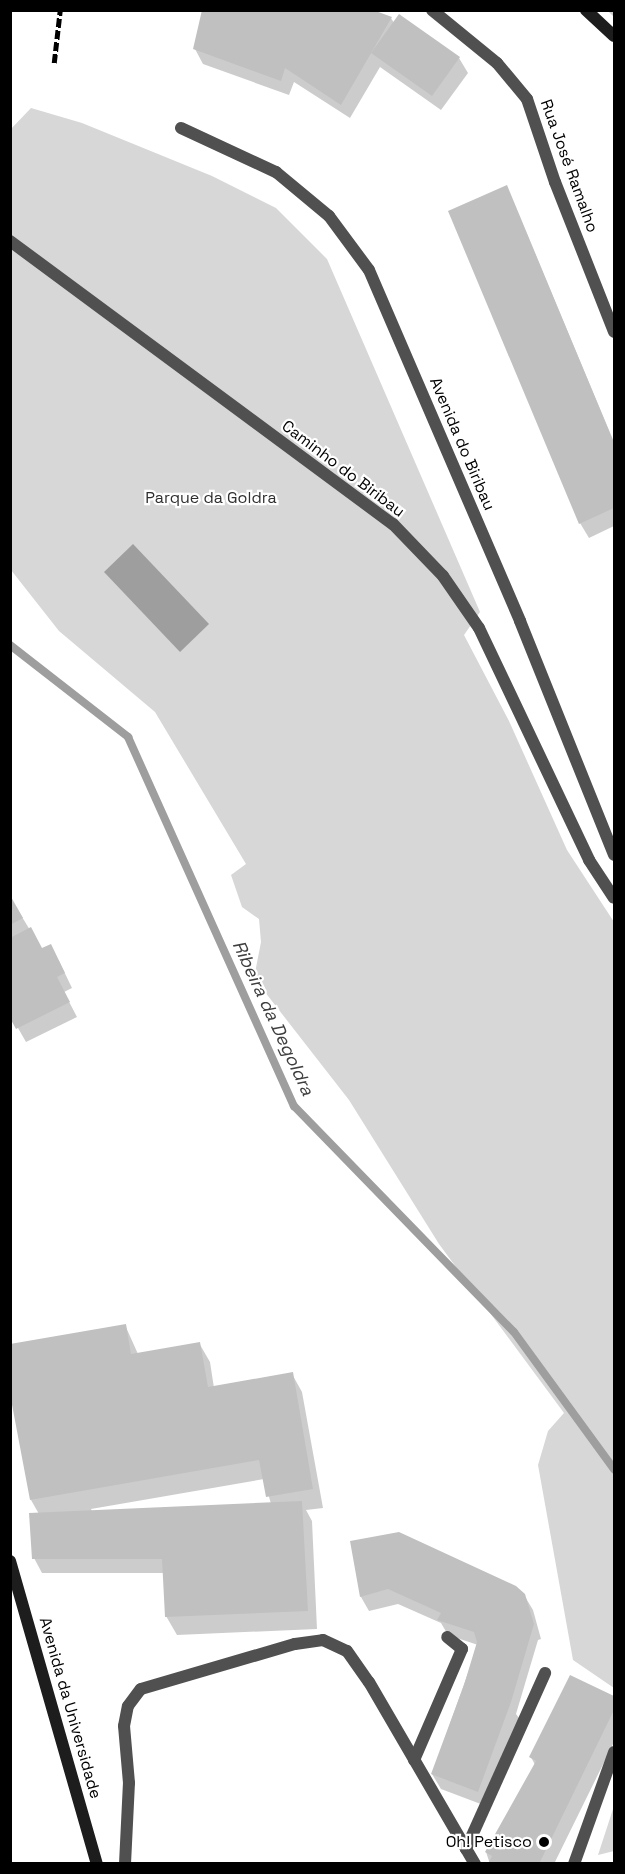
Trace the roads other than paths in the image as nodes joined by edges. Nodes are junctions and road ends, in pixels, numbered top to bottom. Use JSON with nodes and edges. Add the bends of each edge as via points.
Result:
{"nodes":[{"id":1,"x":432,"y":10,"type":"edge"},
{"id":2,"x":586,"y":10,"type":"edge"},
{"id":3,"x":615,"y":36,"type":"edge"},
{"id":4,"x":181,"y":128,"type":"dead end"},
{"id":5,"x":10,"y":241,"type":"edge"},
{"id":6,"x":615,"y":332,"type":"edge"},
{"id":7,"x":615,"y":855,"type":"edge"},
{"id":8,"x":615,"y":898,"type":"edge"},
{"id":9,"x":10,"y":1561,"type":"edge"},
{"id":10,"x":447,"y":1637,"type":"dead end"},
{"id":11,"x":545,"y":1673,"type":"dead end"},
{"id":12,"x":615,"y":1752,"type":"edge"},
{"id":13,"x":414,"y":1760,"type":"junction"},
{"id":14,"x":466,"y":1849,"type":"junction"},
{"id":15,"x":97,"y":1863,"type":"edge"},
{"id":16,"x":125,"y":1863,"type":"edge"},
{"id":17,"x":475,"y":1863,"type":"edge"},
{"id":18,"x":574,"y":1863,"type":"edge"}],
"edges":[{"from":1,"to":6,"type":"street","name":"Rua José Ramalho","via":[[497,63],[527,99],[555,182]]},
{"from":2,"to":3,"type":"main road"},
{"from":4,"to":7,"type":"street","name":"Avenida do Biribau","via":[[276,172],[329,216],[369,270],[520,621]]},
{"from":5,"to":8,"type":"street","name":"Caminho do Biribau","via":[[393,524],[443,576],[479,628],[589,860]]},
{"from":9,"to":15,"type":"main road","name":"Avenida da Universidade"},
{"from":10,"to":13,"type":"street","via":[[462,1649]]},
{"from":11,"to":14,"type":"street"},
{"from":12,"to":18,"type":"street"},
{"from":13,"to":14,"type":"street"},
{"from":13,"to":16,"type":"street","via":[[347,1651],[323,1640],[295,1644],[141,1689],[128,1706],[124,1726],[129,1783]]},
{"from":14,"to":17,"type":"street"}]}
